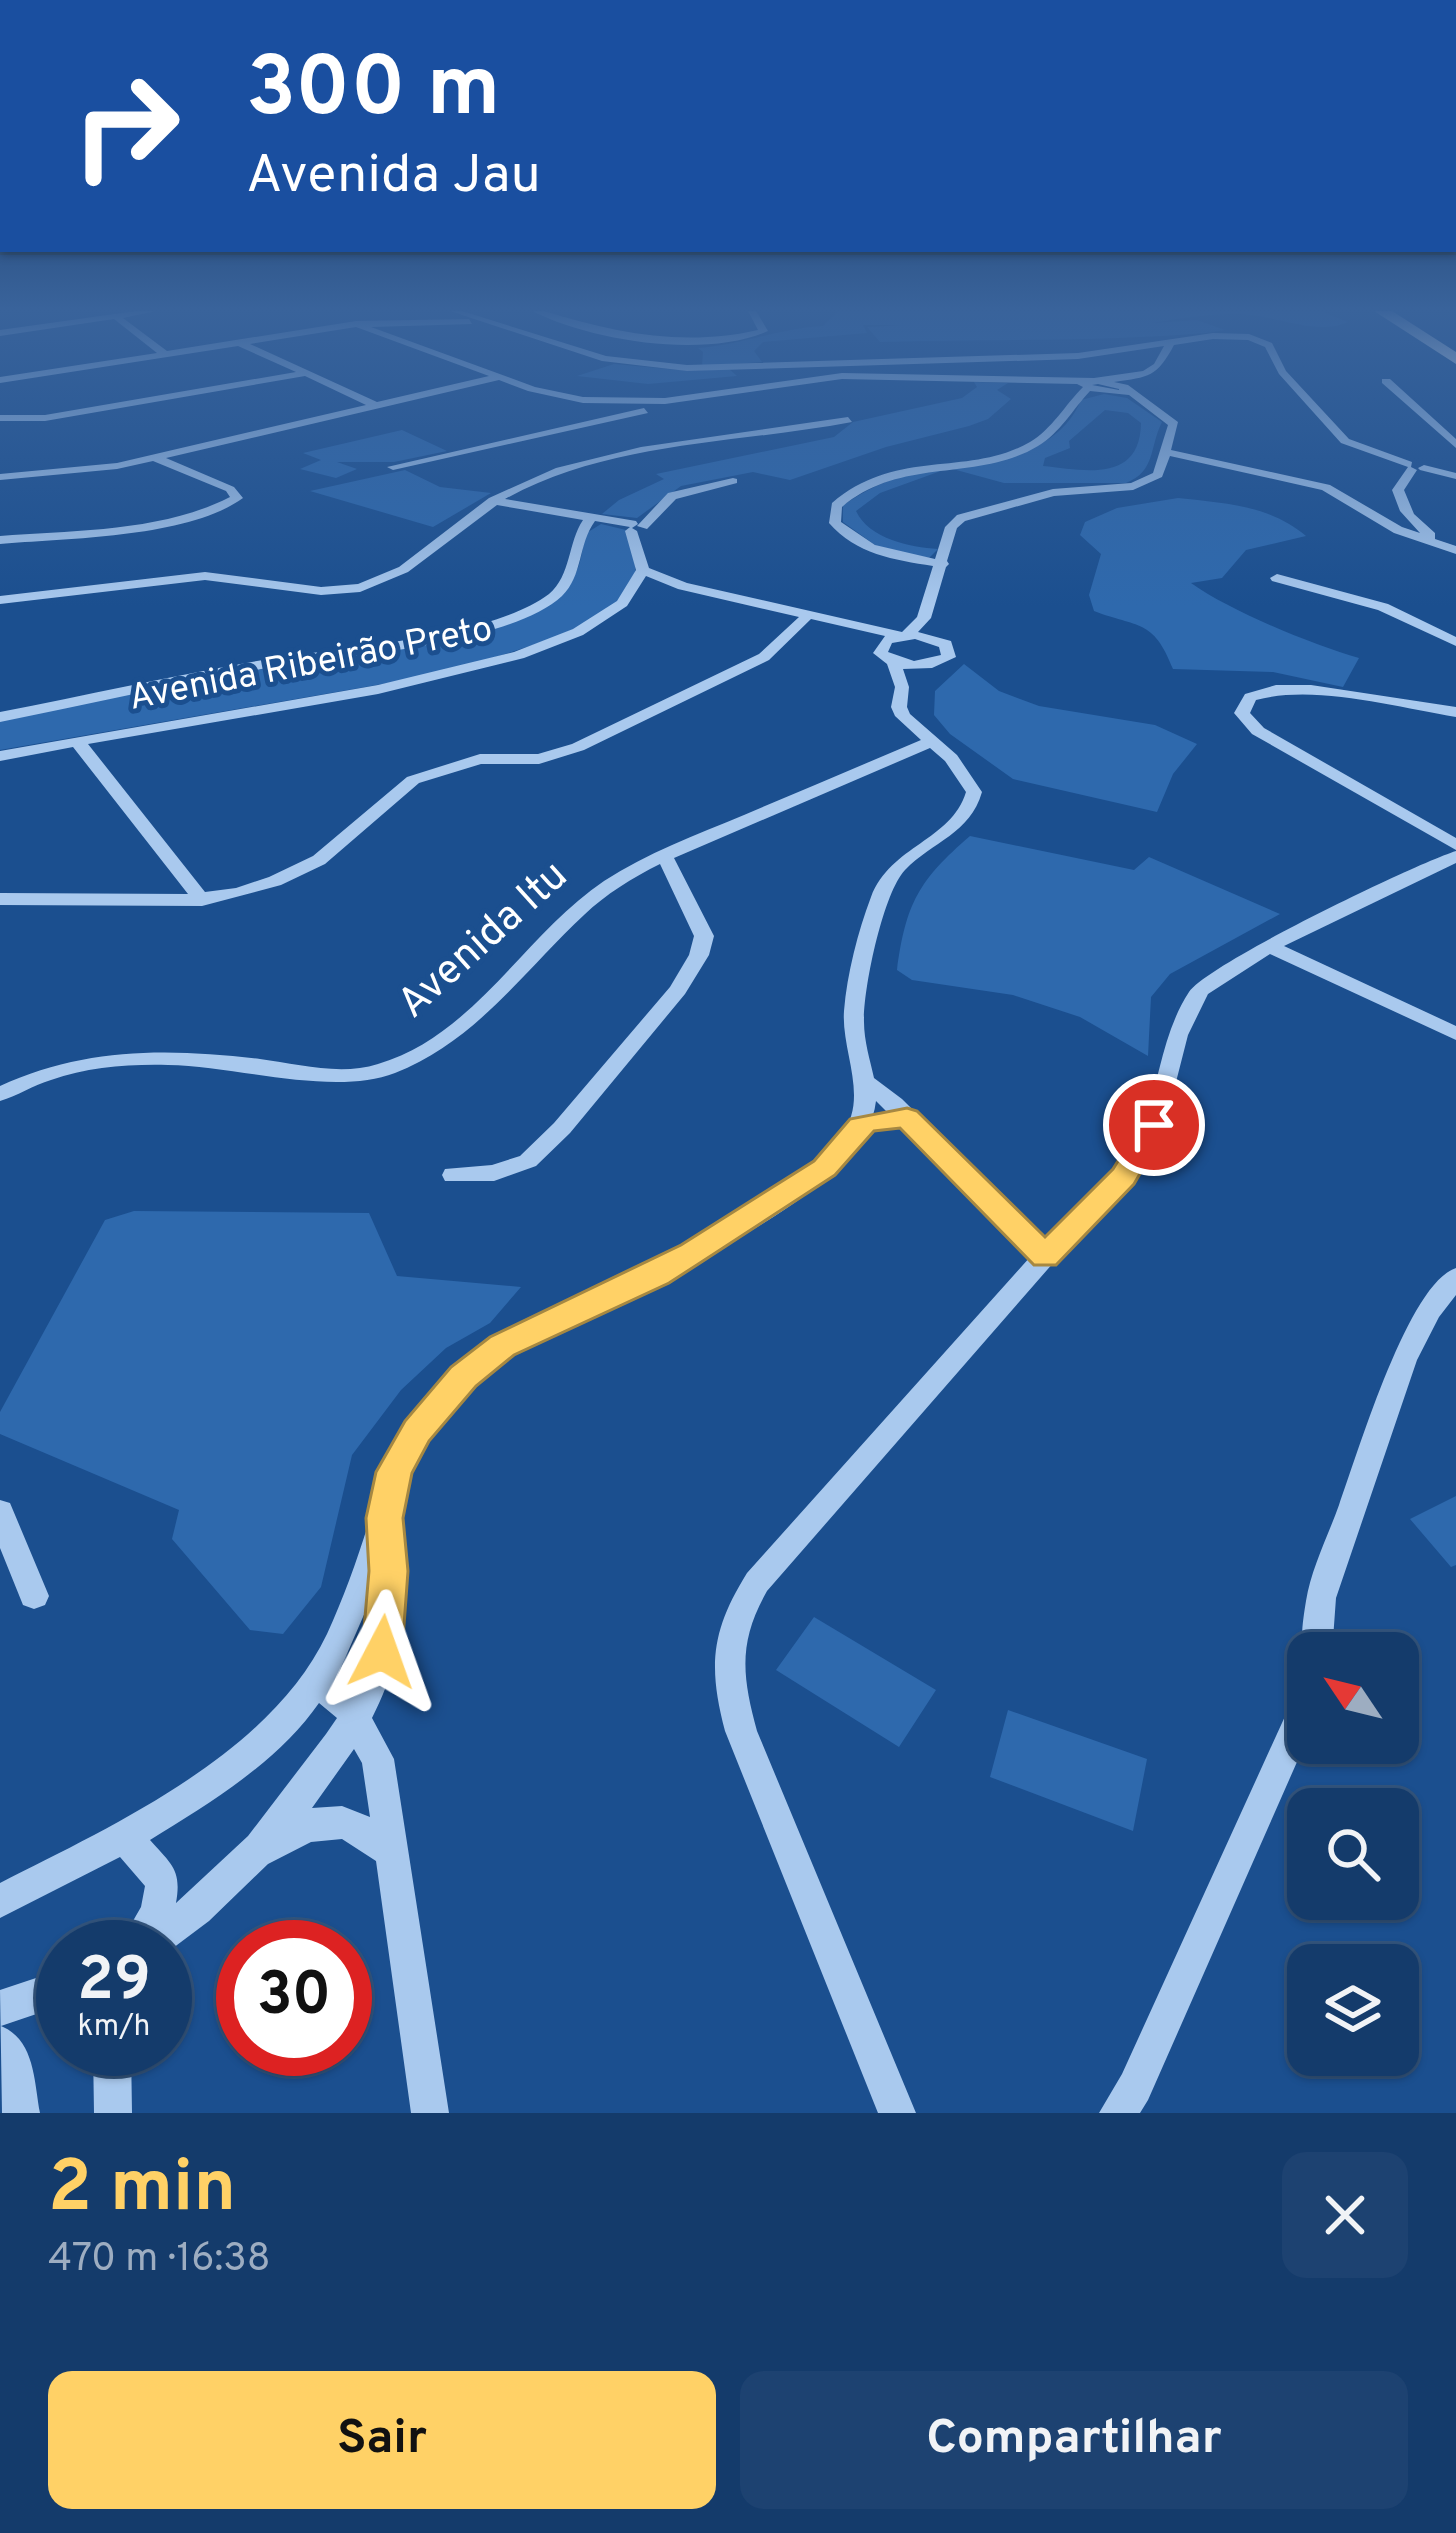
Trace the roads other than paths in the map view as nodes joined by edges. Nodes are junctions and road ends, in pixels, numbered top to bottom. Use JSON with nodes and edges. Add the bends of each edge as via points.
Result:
{"nodes":[{"id":1,"x":94,"y":410,"type":"edge"},
{"id":2,"x":356,"y":410,"type":"edge"},
{"id":3,"x":631,"y":410,"type":"edge"},
{"id":4,"x":1066,"y":410,"type":"edge"},
{"id":5,"x":1153,"y":410,"type":"edge"},
{"id":6,"x":1317,"y":410,"type":"edge"},
{"id":7,"x":1417,"y":410,"type":"edge"},
{"id":8,"x":0,"y":418,"type":"edge"},
{"id":9,"x":848,"y":420,"type":"dead end"},
{"id":10,"x":1456,"y":445,"type":"edge"},
{"id":11,"x":1167,"y":452,"type":"junction"},
{"id":12,"x":155,"y":458,"type":"junction"},
{"id":13,"x":213,"y":465,"type":"dead end"},
{"id":14,"x":393,"y":467,"type":"dead end"},
{"id":15,"x":1414,"y":468,"type":"junction"},
{"id":16,"x":1453,"y":475,"type":"edge"},
{"id":17,"x":0,"y":477,"type":"edge"},
{"id":18,"x":212,"y":481,"type":"junction"},
{"id":19,"x":734,"y":481,"type":"dead end"},
{"id":20,"x":493,"y":501,"type":"junction"},
{"id":21,"x":1412,"y":520,"type":"junction"},
{"id":22,"x":1385,"y":522,"type":"junction"},
{"id":23,"x":628,"y":525,"type":"junction"},
{"id":24,"x":0,"y":540,"type":"edge"},
{"id":25,"x":1454,"y":550,"type":"edge"},
{"id":26,"x":943,"y":564,"type":"junction"},
{"id":27,"x":1277,"y":578,"type":"dead end"},
{"id":28,"x":640,"y":579,"type":"junction"},
{"id":29,"x":0,"y":600,"type":"edge"},
{"id":30,"x":806,"y":617,"type":"junction"},
{"id":31,"x":924,"y":618,"type":"junction"},
{"id":32,"x":861,"y":630,"type":"junction"},
{"id":33,"x":904,"y":636,"type":"junction"},
{"id":34,"x":939,"y":640,"type":"junction"},
{"id":35,"x":1456,"y":642,"type":"edge"},
{"id":36,"x":882,"y":643,"type":"junction"},
{"id":37,"x":894,"y":662,"type":"junction"},
{"id":38,"x":926,"y":666,"type":"junction"},
{"id":39,"x":902,"y":687,"type":"junction"},
{"id":40,"x":1456,"y":712,"type":"edge"},
{"id":41,"x":0,"y":717,"type":"edge"},
{"id":42,"x":932,"y":741,"type":"junction"},
{"id":43,"x":78,"y":742,"type":"junction"},
{"id":44,"x":0,"y":757,"type":"edge"},
{"id":45,"x":1456,"y":845,"type":"edge"},
{"id":46,"x":664,"y":855,"type":"junction"},
{"id":47,"x":1456,"y":856,"type":"edge"},
{"id":48,"x":0,"y":899,"type":"edge"},
{"id":49,"x":202,"y":900,"type":"junction"},
{"id":50,"x":1269,"y":946,"type":"junction"},
{"id":51,"x":1456,"y":1034,"type":"edge"},
{"id":52,"x":867,"y":1083,"type":"junction"},
{"id":53,"x":0,"y":1094,"type":"edge"},
{"id":54,"x":907,"y":1118,"type":"junction"},
{"id":55,"x":860,"y":1126,"type":"junction"},
{"id":56,"x":453,"y":1175,"type":"dead end"},
{"id":57,"x":1045,"y":1256,"type":"junction"},
{"id":58,"x":1456,"y":1277,"type":"edge"},
{"id":59,"x":0,"y":1512,"type":"edge"},
{"id":60,"x":385,"y":1518,"type":"junction"},
{"id":61,"x":34,"y":1596,"type":"dead end"},
{"id":62,"x":1319,"y":1632,"type":"edge"},
{"id":63,"x":313,"y":1682,"type":"junction"},
{"id":64,"x":358,"y":1719,"type":"junction"},
{"id":65,"x":1287,"y":1748,"type":"edge"},
{"id":66,"x":124,"y":1838,"type":"junction"},
{"id":67,"x":388,"y":1849,"type":"junction"},
{"id":68,"x":263,"y":1850,"type":"junction"},
{"id":69,"x":0,"y":1901,"type":"edge"},
{"id":70,"x":154,"y":1920,"type":"edge"},
{"id":71,"x":185,"y":1920,"type":"edge"},
{"id":72,"x":36,"y":1996,"type":"edge"},
{"id":73,"x":0,"y":2008,"type":"edge"},
{"id":74,"x":0,"y":2044,"type":"edge"},
{"id":75,"x":112,"y":2076,"type":"edge"},
{"id":76,"x":22,"y":2113,"type":"edge"},
{"id":77,"x":113,"y":2113,"type":"edge"},
{"id":78,"x":430,"y":2113,"type":"edge"},
{"id":79,"x":897,"y":2113,"type":"edge"},
{"id":80,"x":1118,"y":2113,"type":"edge"}],
"edges":[{"from":1,"to":8,"type":"street"},
{"from":2,"to":12,"type":"street"},
{"from":3,"to":14,"type":"street"},
{"from":4,"to":26,"type":"street","via":[[1031,446],[896,475],[836,506],[836,523],[854,540]]},
{"from":5,"to":11,"type":"street","via":[[1174,424]]},
{"from":6,"to":15,"type":"street","via":[[1346,441]]},
{"from":7,"to":10,"type":"street"},
{"from":9,"to":20,"type":"street","via":[[590,460]]},
{"from":11,"to":22,"type":"street","via":[[1326,487]]},
{"from":11,"to":26,"type":"street","via":[[1159,475],[1145,483],[1053,493],[961,518],[951,527]]},
{"from":12,"to":17,"type":"street","via":[[81,476]]},
{"from":12,"to":18,"type":"street"},
{"from":13,"to":18,"type":"street"},
{"from":15,"to":16,"type":"street"},
{"from":15,"to":21,"type":"street","via":[[1398,490]]},
{"from":18,"to":24,"type":"street","via":[[237,498],[160,521]]},
{"from":19,"to":23,"type":"street","name":"Avenida Ribeirão Preto","via":[[672,496]]},
{"from":20,"to":23,"type":"street"},
{"from":20,"to":29,"type":"street","via":[[402,571],[361,588],[205,576]]},
{"from":21,"to":22,"type":"street"},
{"from":21,"to":25,"type":"street"},
{"from":22,"to":25,"type":"street"},
{"from":23,"to":28,"type":"street"},
{"from":23,"to":41,"type":"street","name":"Avenida Ribeirão Preto","via":[[580,530],[565,584],[521,614],[363,652]]},
{"from":26,"to":31,"type":"street"},
{"from":27,"to":35,"type":"street","via":[[1382,607]]},
{"from":28,"to":30,"type":"street"},
{"from":28,"to":43,"type":"street","name":"Avenida Ribeirão Preto","via":[[628,602],[596,624],[465,671]]},
{"from":30,"to":32,"type":"street"},
{"from":30,"to":49,"type":"street","via":[[764,657],[602,737],[538,759],[480,759],[430,772],[395,791],[300,872]]},
{"from":31,"to":33,"type":"street"},
{"from":31,"to":34,"type":"street"},
{"from":32,"to":33,"type":"street"},
{"from":32,"to":36,"type":"street"},
{"from":33,"to":34,"type":"street"},
{"from":33,"to":36,"type":"street"},
{"from":34,"to":38,"type":"street","via":[[949,657]]},
{"from":36,"to":37,"type":"street","via":[[880,653]]},
{"from":37,"to":38,"type":"street"},
{"from":37,"to":39,"type":"street"},
{"from":38,"to":39,"type":"street"},
{"from":39,"to":42,"type":"street","via":[[903,716]]},
{"from":40,"to":45,"type":"street","via":[[1293,689],[1250,697],[1242,713],[1258,730]]},
{"from":42,"to":46,"type":"street","name":"Avenida Itu"},
{"from":42,"to":52,"type":"street","via":[[967,778],[973,806],[893,868],[881,890],[854,1009]]},
{"from":43,"to":44,"type":"street","name":"Avenida Ribeirão Preto"},
{"from":43,"to":49,"type":"street"},
{"from":46,"to":53,"type":"street","name":"Avenida Itu","via":[[598,893],[453,1031],[381,1074],[113,1058],[64,1066]]},
{"from":46,"to":56,"type":"street","via":[[704,936],[685,980],[528,1161]]},
{"from":47,"to":50,"type":"street"},
{"from":48,"to":49,"type":"street"},
{"from":50,"to":51,"type":"street"},
{"from":50,"to":57,"type":"street","via":[[1200,991],[1182,1022],[1144,1146]]},
{"from":52,"to":54,"type":"street"},
{"from":52,"to":55,"type":"street"},
{"from":54,"to":55,"type":"street"},
{"from":54,"to":57,"type":"street"},
{"from":55,"to":60,"type":"street","via":[[824,1168],[692,1253],[502,1346],[464,1377],[394,1472]]},
{"from":57,"to":79,"type":"street","via":[[757,1582],[736,1613],[726,1650],[741,1731]]},
{"from":58,"to":62,"type":"street","via":[[1404,1360],[1321,1598]]},
{"from":59,"to":61,"type":"street"},
{"from":60,"to":63,"type":"street"},
{"from":60,"to":64,"type":"street","via":[[382,1652]]},
{"from":63,"to":64,"type":"street"},
{"from":63,"to":66,"type":"street","via":[[205,1786]]},
{"from":64,"to":67,"type":"street","via":[[379,1759]]},
{"from":64,"to":68,"type":"street"},
{"from":65,"to":80,"type":"street"},
{"from":66,"to":69,"type":"street"},
{"from":66,"to":70,"type":"street","via":[[163,1881]]},
{"from":67,"to":68,"type":"street","via":[[341,1819],[318,1820]]},
{"from":67,"to":78,"type":"street"},
{"from":68,"to":71,"type":"street"},
{"from":72,"to":73,"type":"street"},
{"from":74,"to":76,"type":"street","via":[[11,2057]]},
{"from":75,"to":77,"type":"street"}]}
